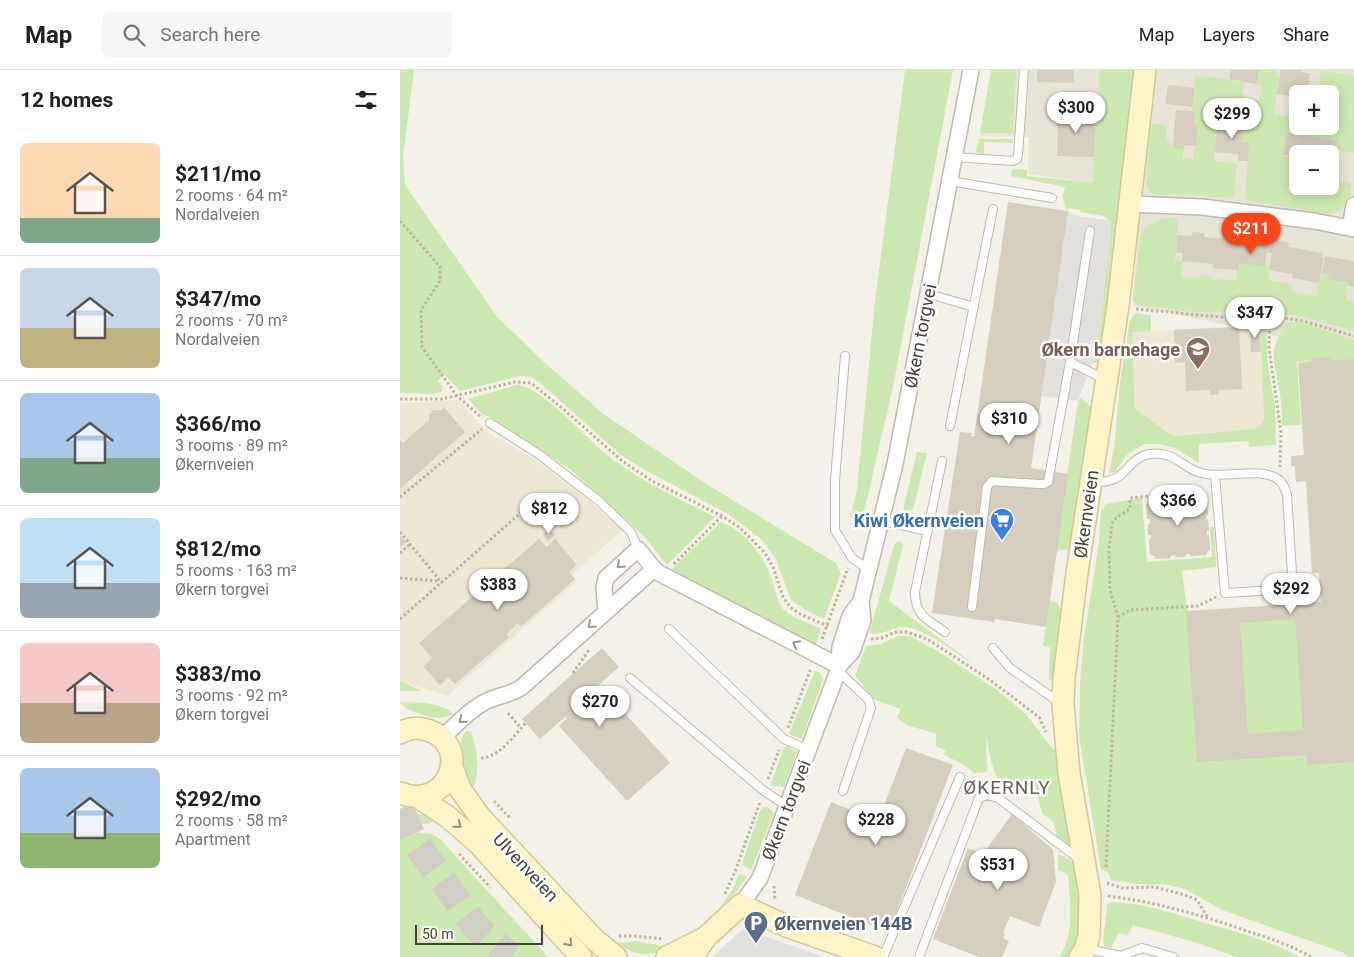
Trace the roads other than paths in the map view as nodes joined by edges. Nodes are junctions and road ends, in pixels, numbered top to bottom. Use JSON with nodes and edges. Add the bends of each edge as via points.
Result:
{"nodes":[{"id":1,"x":971,"y":70,"type":"edge"},
{"id":2,"x":1024,"y":70,"type":"edge"},
{"id":3,"x":1145,"y":70,"type":"edge"},
{"id":4,"x":954,"y":157,"type":"junction"},
{"id":5,"x":950,"y":181,"type":"junction"},
{"id":6,"x":1052,"y":198,"type":"dead end"},
{"id":7,"x":1130,"y":204,"type":"junction"},
{"id":8,"x":1354,"y":206,"type":"edge"},
{"id":9,"x":993,"y":209,"type":"dead end"},
{"id":10,"x":1352,"y":228,"type":"edge"},
{"id":11,"x":1090,"y":231,"type":"dead end"},
{"id":12,"x":929,"y":294,"type":"junction"},
{"id":13,"x":974,"y":307,"type":"junction"},
{"id":14,"x":845,"y":356,"type":"dead end"},
{"id":15,"x":1070,"y":362,"type":"junction"},
{"id":16,"x":1106,"y":380,"type":"junction"},
{"id":17,"x":490,"y":423,"type":"road end"},
{"id":18,"x":950,"y":426,"type":"dead end"},
{"id":19,"x":942,"y":461,"type":"dead end"},
{"id":20,"x":1215,"y":476,"type":"junction"},
{"id":21,"x":1090,"y":483,"type":"junction"},
{"id":22,"x":882,"y":521,"type":"junction"},
{"id":23,"x":928,"y":531,"type":"junction"},
{"id":24,"x":638,"y":550,"type":"junction"},
{"id":25,"x":869,"y":570,"type":"junction"},
{"id":26,"x":658,"y":572,"type":"junction"},
{"id":27,"x":972,"y":606,"type":"dead end"},
{"id":28,"x":606,"y":611,"type":"junction"},
{"id":29,"x":669,"y":629,"type":"dead end"},
{"id":30,"x":945,"y":632,"type":"dead end"},
{"id":31,"x":994,"y":648,"type":"dead end"},
{"id":32,"x":838,"y":668,"type":"junction"},
{"id":33,"x":630,"y":678,"type":"dead end"},
{"id":34,"x":1063,"y":704,"type":"junction"},
{"id":35,"x":405,"y":726,"type":"edge"},
{"id":36,"x":442,"y":738,"type":"junction"},
{"id":37,"x":809,"y":750,"type":"junction"},
{"id":38,"x":452,"y":767,"type":"junction"},
{"id":39,"x":960,"y":777,"type":"dead end"},
{"id":40,"x":843,"y":791,"type":"dead end"},
{"id":41,"x":407,"y":797,"type":"edge"},
{"id":42,"x":787,"y":806,"type":"junction"},
{"id":43,"x":1084,"y":862,"type":"junction"},
{"id":44,"x":741,"y":905,"type":"junction"},
{"id":45,"x":706,"y":937,"type":"junction"},
{"id":46,"x":617,"y":947,"type":"edge"},
{"id":47,"x":669,"y":949,"type":"edge"},
{"id":48,"x":849,"y":953,"type":"edge"},
{"id":49,"x":1082,"y":953,"type":"edge"},
{"id":50,"x":581,"y":957,"type":"edge"},
{"id":51,"x":692,"y":957,"type":"edge"},
{"id":52,"x":875,"y":957,"type":"edge"},
{"id":53,"x":883,"y":957,"type":"edge"},
{"id":54,"x":919,"y":957,"type":"edge"},
{"id":55,"x":1173,"y":957,"type":"edge"}],
"edges":[{"from":1,"to":4,"type":"street","name":"Økern torgvei"},
{"from":2,"to":4,"type":"lane","via":[[1017,159]]},
{"from":3,"to":7,"type":"street","name":"Økernveien"},
{"from":4,"to":5,"type":"street","name":"Økern torgvei"},
{"from":5,"to":6,"type":"lane"},
{"from":5,"to":12,"type":"street","name":"Økern torgvei"},
{"from":7,"to":10,"type":"street","via":[[1202,207]]},
{"from":7,"to":16,"type":"street","name":"Økernveien"},
{"from":8,"to":10,"type":"street"},
{"from":9,"to":13,"type":"lane"},
{"from":11,"to":15,"type":"lane"},
{"from":12,"to":13,"type":"lane"},
{"from":12,"to":22,"type":"street","name":"Økern torgvei"},
{"from":13,"to":18,"type":"lane"},
{"from":14,"to":25,"type":"lane","via":[[835,480],[835,530],[852,558]]},
{"from":15,"to":16,"type":"lane"},
{"from":15,"to":27,"type":"lane","via":[[1048,482],[992,481],[988,487]]},
{"from":16,"to":21,"type":"street","name":"Økernveien"},
{"from":17,"to":24,"type":"lane","via":[[540,455],[599,501],[631,532]]},
{"from":19,"to":23,"type":"lane"},
{"from":20,"to":20,"type":"lane","via":[[1262,474],[1280,479],[1287,495],[1293,589],[1225,593]]},
{"from":20,"to":21,"type":"lane","via":[[1192,469],[1173,456],[1162,453],[1134,460],[1110,481]]},
{"from":21,"to":34,"type":"street","name":"Økernveien","via":[[1067,650]]},
{"from":22,"to":23,"type":"lane"},
{"from":22,"to":25,"type":"street","name":"Økern torgvei"},
{"from":23,"to":30,"type":"lane","via":[[914,601],[920,614]]},
{"from":24,"to":26,"type":"street"},
{"from":24,"to":28,"type":"street","one_way":true,"via":[[606,578]]},
{"from":25,"to":32,"type":"street","name":"Økern torgvei","via":[[861,601],[862,620],[852,652]]},
{"from":26,"to":28,"type":"street"},
{"from":32,"to":26,"type":"street","one_way":true},
{"from":28,"to":36,"type":"street","one_way":true,"via":[[517,691],[482,704]]},
{"from":29,"to":37,"type":"lane","via":[[784,739]]},
{"from":31,"to":34,"type":"lane","via":[[1010,668]]},
{"from":32,"to":37,"type":"street","name":"Økern torgvei"},
{"from":32,"to":40,"type":"lane","via":[[868,699],[871,708]]},
{"from":33,"to":42,"type":"lane","via":[[764,791]]},
{"from":34,"to":43,"type":"street","name":"Økernveien","via":[[1068,773]]},
{"from":35,"to":36,"type":"street","via":[[424,728]]},
{"from":36,"to":38,"type":"street","name":"Ulvenveien","via":[[448,747]]},
{"from":37,"to":42,"type":"street","name":"Økern torgvei"},
{"from":38,"to":41,"type":"street","via":[[444,785],[436,791],[428,796]]},
{"from":38,"to":46,"type":"street","name":"Ulvenveien","via":[[460,790],[480,817],[589,935]]},
{"from":39,"to":53,"type":"lane"},
{"from":41,"to":50,"type":"street","name":"Ulvenveien","one_way":true,"via":[[448,817],[479,844]]},
{"from":42,"to":44,"type":"street","name":"Økern torgvei","via":[[760,878]]},
{"from":43,"to":49,"type":"street","name":"Økernveien","via":[[1090,907],[1088,936]]},
{"from":43,"to":54,"type":"lane","via":[[998,798],[988,795],[979,798]]},
{"from":44,"to":45,"type":"street","name":"Økern torgvei"},
{"from":44,"to":48,"type":"street"},
{"from":45,"to":47,"type":"street","name":"Økern torgvei"},
{"from":45,"to":51,"type":"street","name":"Økern torgvei"},
{"from":48,"to":52,"type":"street"},
{"from":49,"to":55,"type":"lane","via":[[1121,956],[1142,948]]}]}
